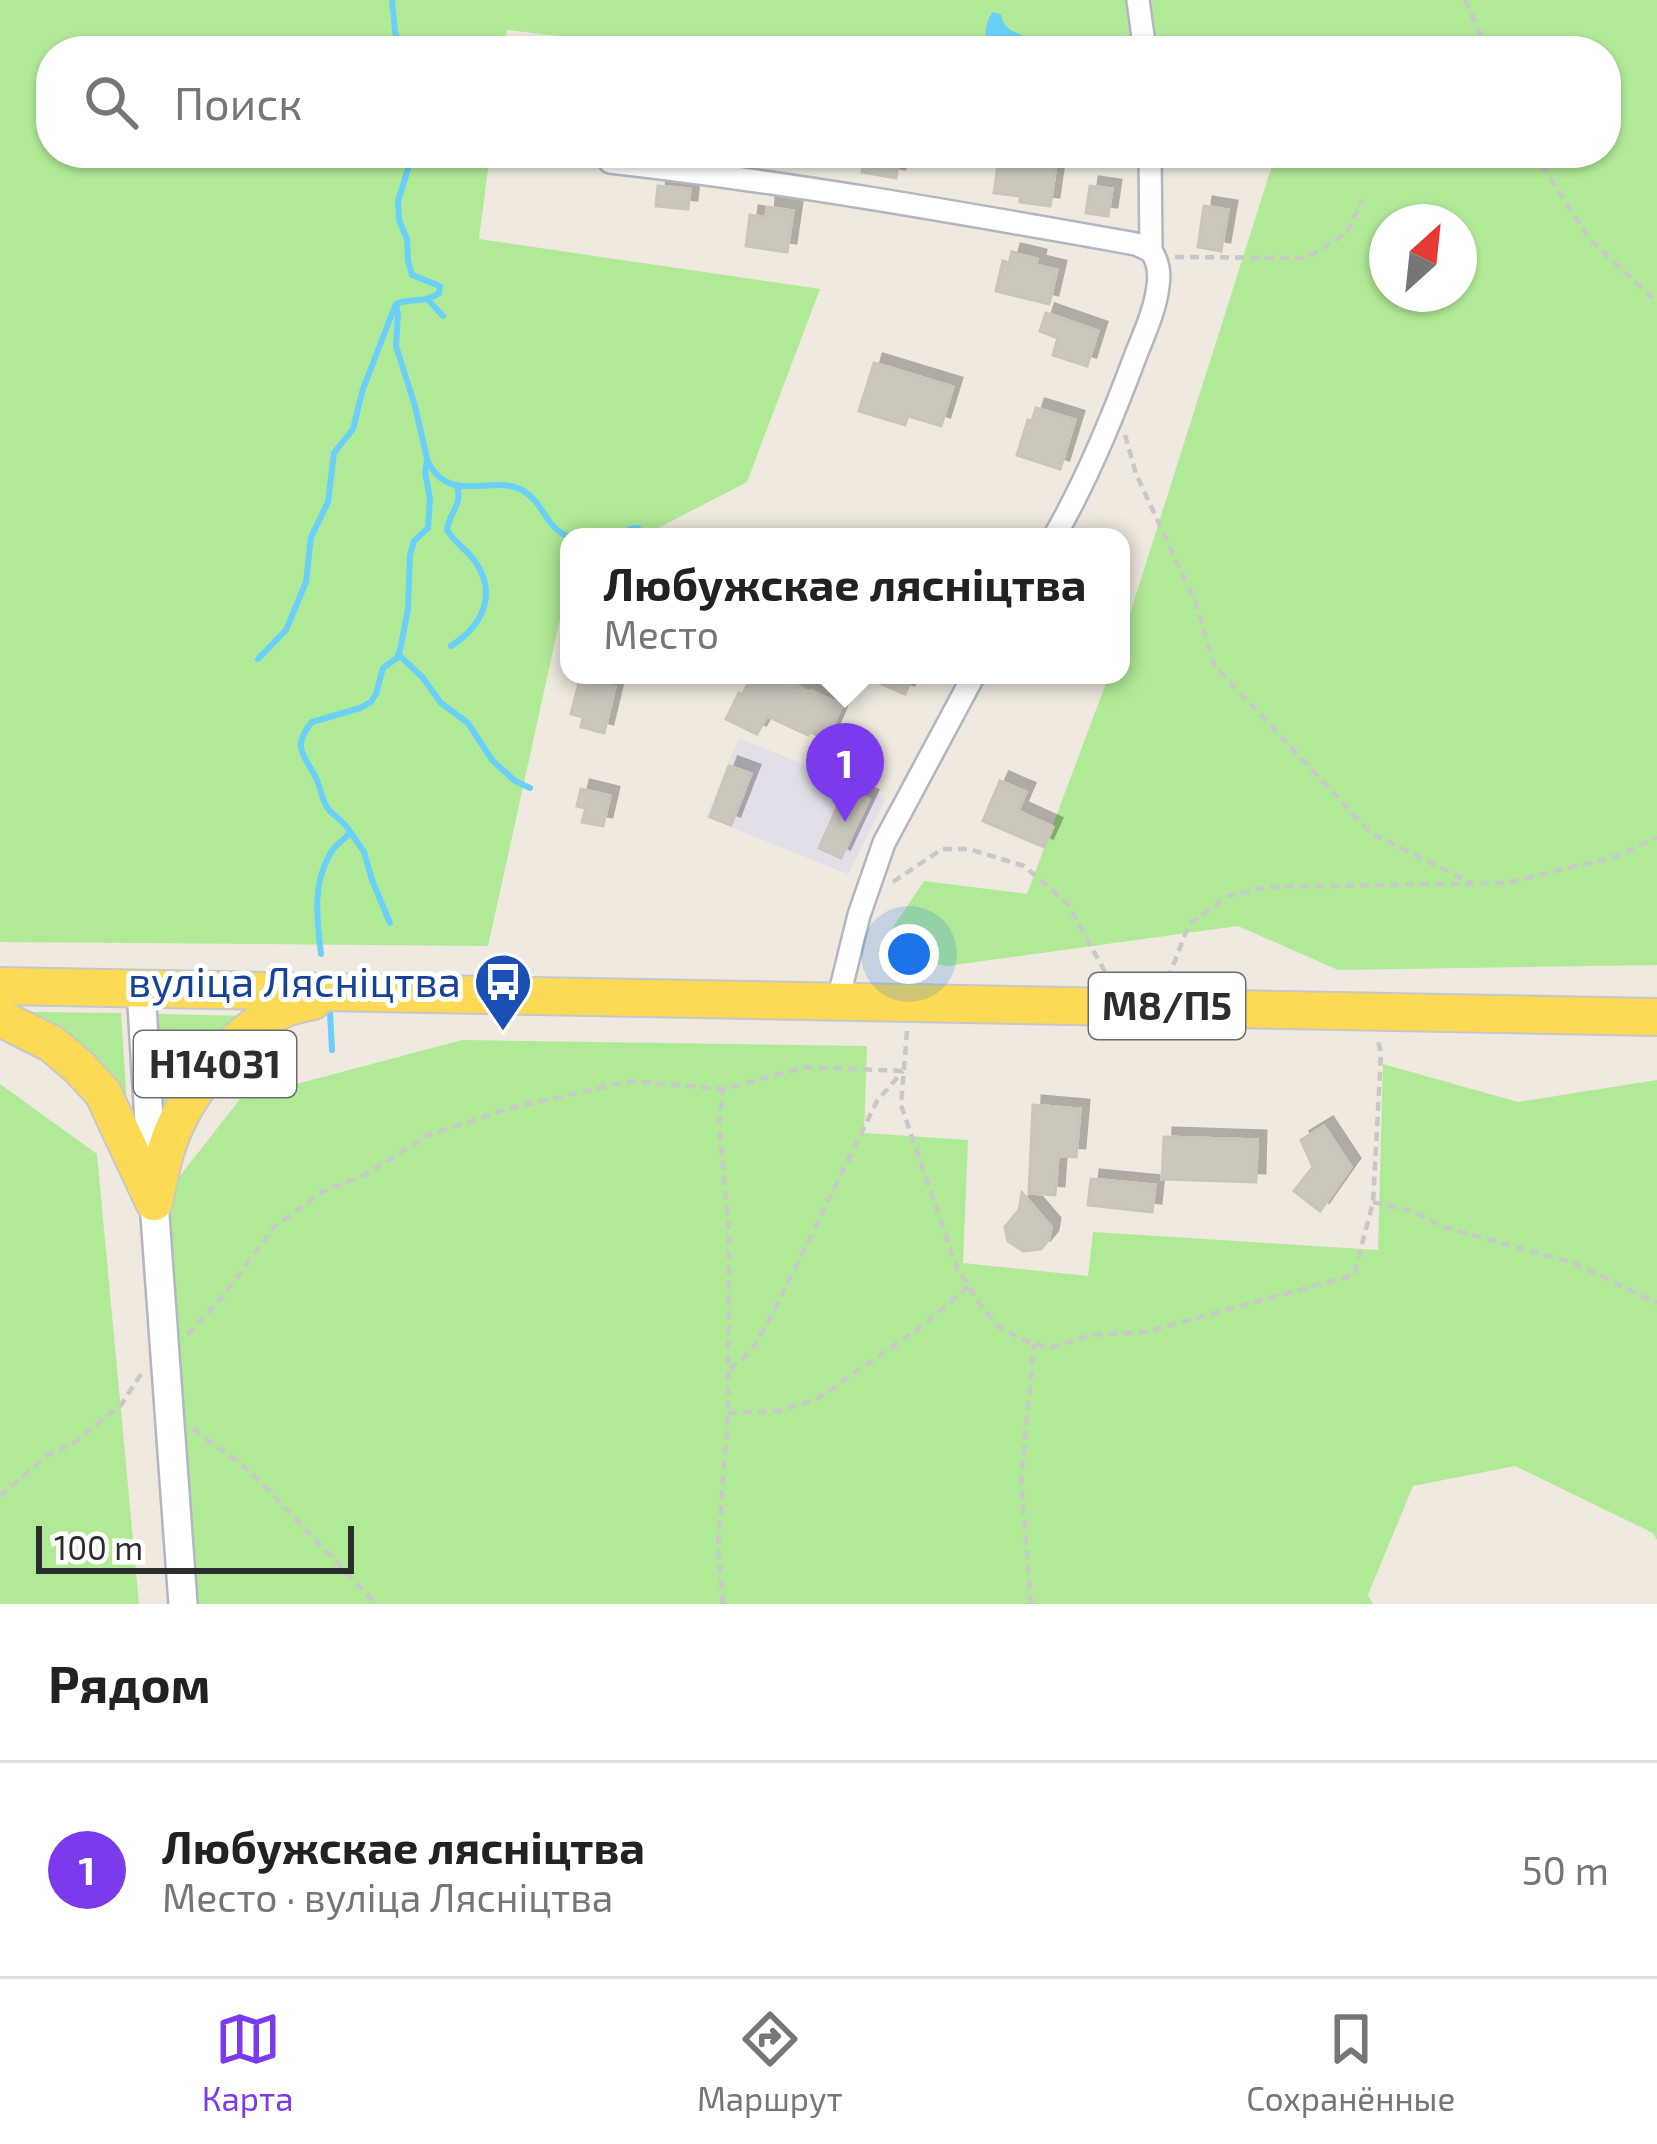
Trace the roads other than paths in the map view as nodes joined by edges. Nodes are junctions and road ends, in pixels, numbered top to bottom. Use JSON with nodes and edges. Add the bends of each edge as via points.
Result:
{"nodes":[{"id":1,"x":1138,"y":0,"type":"edge"},
{"id":2,"x":1143,"y":36,"type":"edge"},
{"id":3,"x":662,"y":168,"type":"edge"},
{"id":4,"x":1151,"y":168,"type":"edge"},
{"id":5,"x":1154,"y":255,"type":"junction"},
{"id":6,"x":1059,"y":528,"type":"edge"},
{"id":7,"x":969,"y":684,"type":"edge"},
{"id":8,"x":0,"y":986,"type":"edge"},
{"id":9,"x":141,"y":989,"type":"junction"},
{"id":10,"x":347,"y":993,"type":"junction"},
{"id":11,"x":838,"y":1000,"type":"junction"},
{"id":12,"x":1657,"y":1017,"type":"edge"},
{"id":13,"x":0,"y":1018,"type":"edge"},
{"id":14,"x":154,"y":1202,"type":"junction"},
{"id":15,"x":183,"y":1604,"type":"edge"}],
"edges":[{"from":1,"to":2,"type":"street"},
{"from":3,"to":5,"type":"street","via":[[906,202],[1136,244]]},
{"from":4,"to":5,"type":"street"},
{"from":5,"to":6,"type":"street","via":[[1155,303]]},
{"from":7,"to":11,"type":"street","via":[[892,826]]},
{"from":8,"to":9,"type":"main road","number":"М8/П5"},
{"from":9,"to":10,"type":"main road","number":"М8/П5"},
{"from":9,"to":14,"type":"street","number":"Н14031"},
{"from":10,"to":11,"type":"main road","number":"М8/П5"},
{"from":10,"to":14,"type":"main road","number":"Н14031","via":[[285,1008],[214,1065],[167,1144]]},
{"from":11,"to":12,"type":"main road","number":"М8/П5"},
{"from":13,"to":14,"type":"main road","number":"Н14031","via":[[52,1044],[103,1093]]},
{"from":14,"to":15,"type":"street","number":"Н14031"}]}
